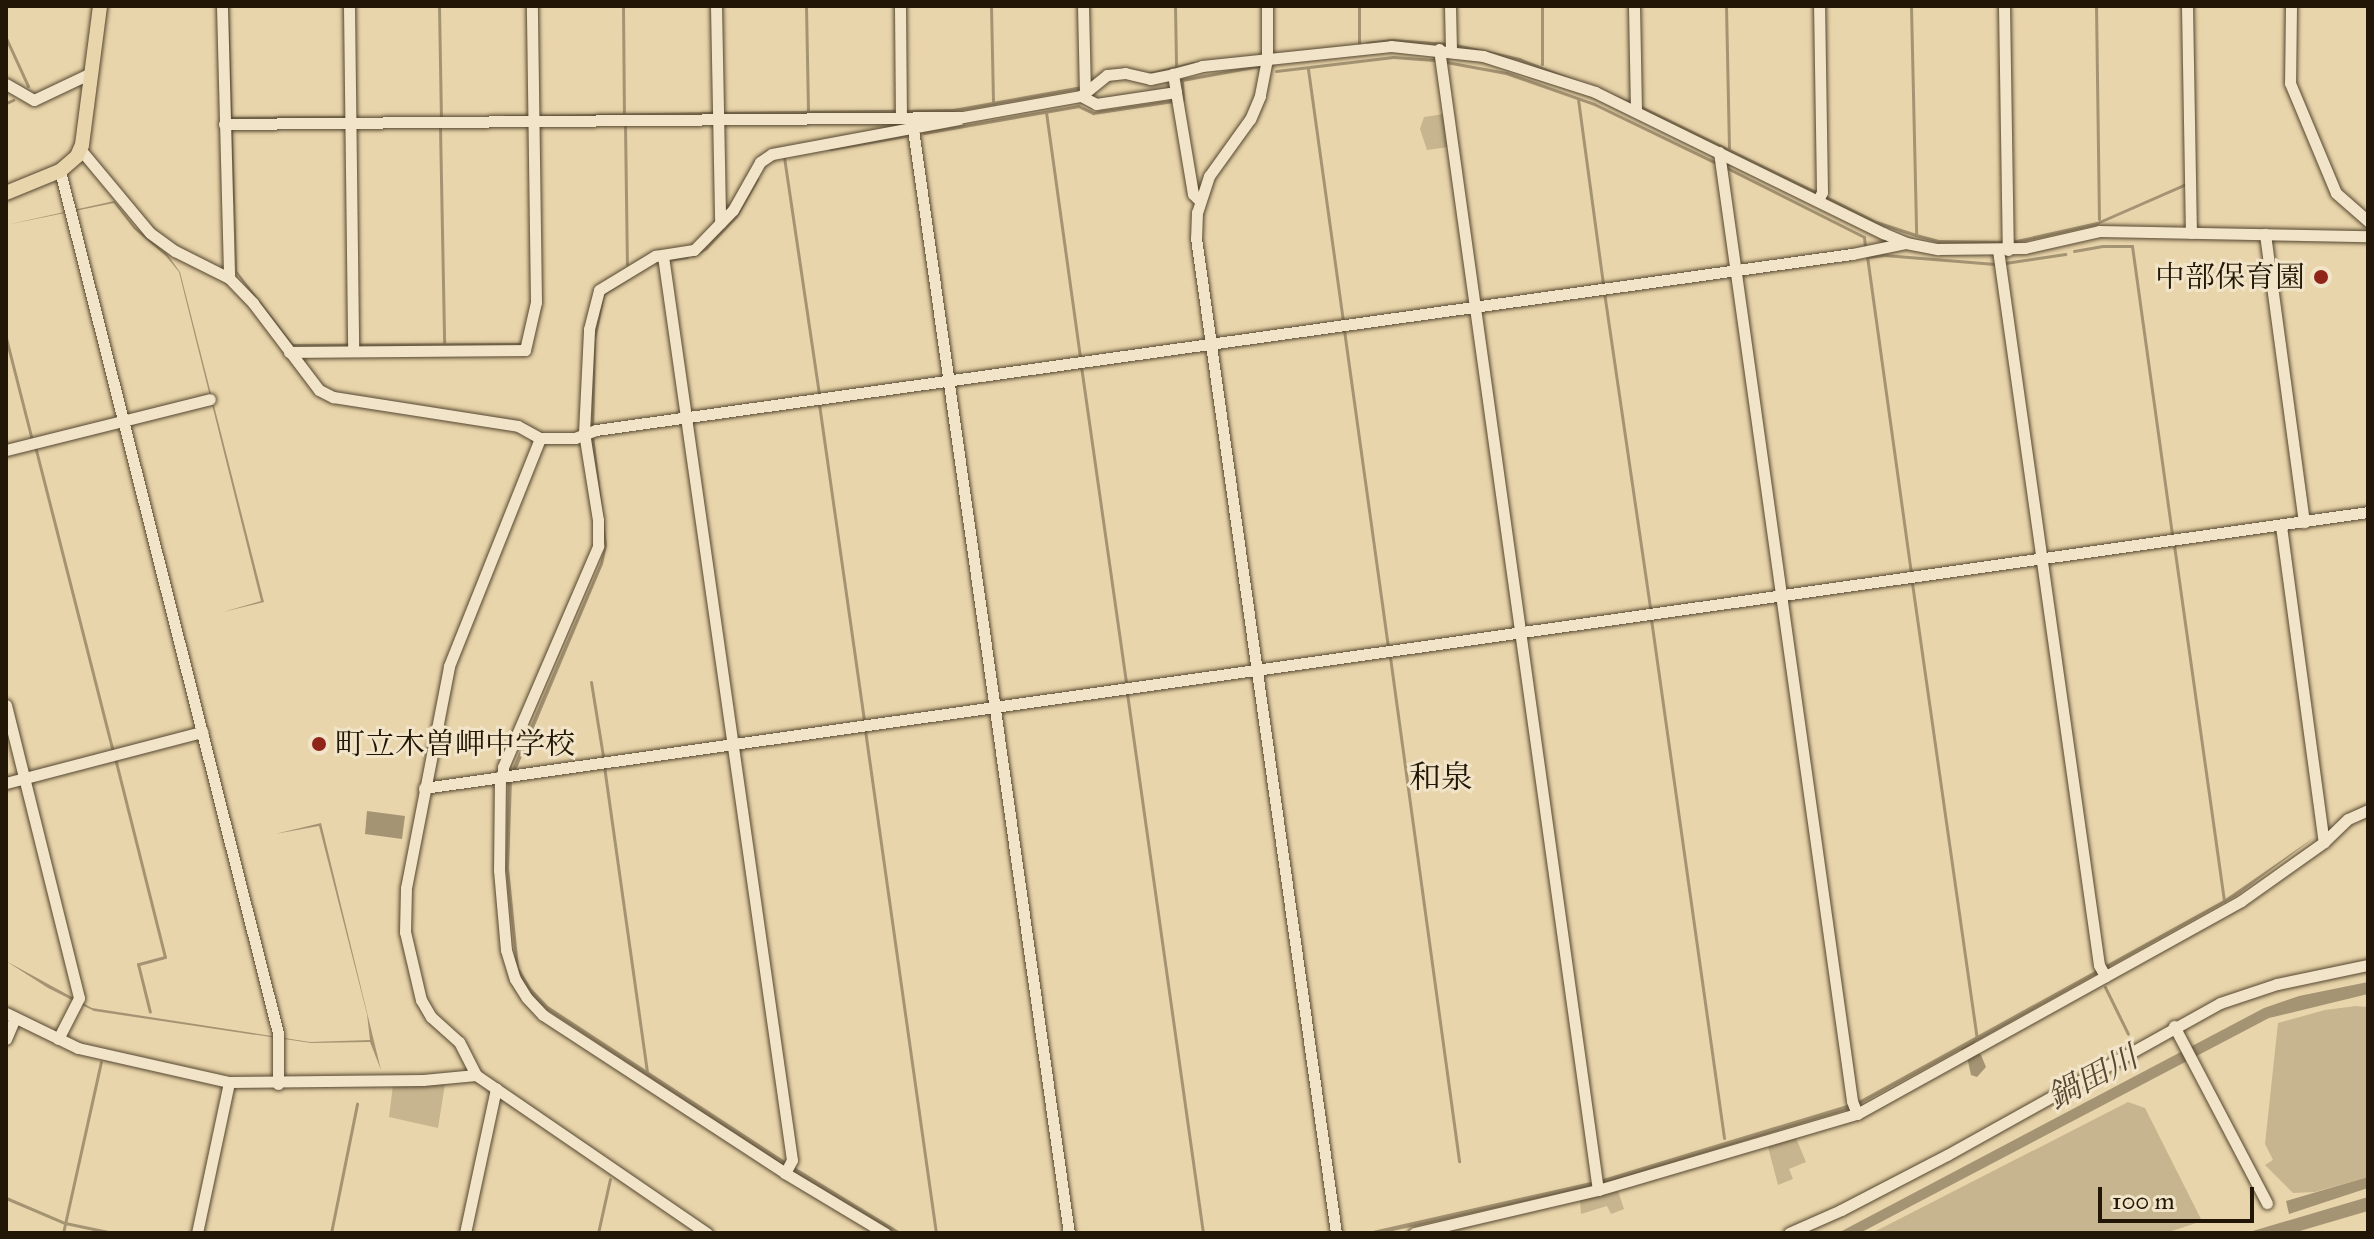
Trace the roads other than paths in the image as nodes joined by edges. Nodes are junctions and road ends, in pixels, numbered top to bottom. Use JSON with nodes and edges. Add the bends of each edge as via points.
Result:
{"nodes":[{"id":1,"x":100,"y":6,"type":"edge"},
{"id":2,"x":222,"y":6,"type":"edge"},
{"id":3,"x":349,"y":6,"type":"edge"},
{"id":4,"x":532,"y":6,"type":"edge"},
{"id":5,"x":716,"y":6,"type":"edge"},
{"id":6,"x":900,"y":6,"type":"edge"},
{"id":7,"x":1083,"y":6,"type":"edge"},
{"id":8,"x":1267,"y":6,"type":"edge"},
{"id":9,"x":1450,"y":6,"type":"edge"},
{"id":10,"x":1634,"y":6,"type":"edge"},
{"id":11,"x":1819,"y":6,"type":"edge"},
{"id":12,"x":2004,"y":6,"type":"edge"},
{"id":13,"x":2187,"y":6,"type":"edge"},
{"id":14,"x":2291,"y":6,"type":"edge"},
{"id":15,"x":1445,"y":50,"type":"junction"},
{"id":16,"x":1267,"y":59,"type":"junction"},
{"id":17,"x":91,"y":73,"type":"junction"},
{"id":18,"x":1173,"y":74,"type":"junction"},
{"id":19,"x":6,"y":84,"type":"edge"},
{"id":20,"x":1084,"y":90,"type":"junction"},
{"id":21,"x":1176,"y":92,"type":"junction"},
{"id":22,"x":1636,"y":111,"type":"junction"},
{"id":23,"x":901,"y":116,"type":"junction"},
{"id":24,"x":963,"y":117,"type":"junction"},
{"id":25,"x":717,"y":118,"type":"junction"},
{"id":26,"x":534,"y":121,"type":"junction"},
{"id":27,"x":350,"y":123,"type":"junction"},
{"id":28,"x":227,"y":124,"type":"junction"},
{"id":29,"x":913,"y":129,"type":"junction"},
{"id":30,"x":80,"y":149,"type":"junction"},
{"id":31,"x":1719,"y":152,"type":"junction"},
{"id":32,"x":60,"y":171,"type":"junction"},
{"id":33,"x":6,"y":193,"type":"edge"},
{"id":34,"x":1199,"y":200,"type":"junction"},
{"id":35,"x":1818,"y":200,"type":"junction"},
{"id":36,"x":2368,"y":221,"type":"edge"},
{"id":37,"x":720,"y":223,"type":"junction"},
{"id":38,"x":2191,"y":233,"type":"junction"},
{"id":39,"x":2265,"y":234,"type":"junction"},
{"id":40,"x":2368,"y":236,"type":"edge"},
{"id":41,"x":1906,"y":243,"type":"junction"},
{"id":42,"x":2003,"y":250,"type":"junction"},
{"id":43,"x":663,"y":256,"type":"junction"},
{"id":44,"x":1735,"y":270,"type":"junction"},
{"id":45,"x":229,"y":278,"type":"junction"},
{"id":46,"x":1474,"y":306,"type":"junction"},
{"id":47,"x":1212,"y":344,"type":"junction"},
{"id":48,"x":353,"y":347,"type":"junction"},
{"id":49,"x":289,"y":352,"type":"junction"},
{"id":50,"x":949,"y":381,"type":"junction"},
{"id":51,"x":210,"y":399,"type":"dead end"},
{"id":52,"x":687,"y":417,"type":"junction"},
{"id":53,"x":123,"y":421,"type":"junction"},
{"id":54,"x":589,"y":432,"type":"junction"},
{"id":55,"x":540,"y":438,"type":"junction"},
{"id":56,"x":6,"y":450,"type":"edge"},
{"id":57,"x":2368,"y":512,"type":"edge"},
{"id":58,"x":2304,"y":522,"type":"junction"},
{"id":59,"x":2281,"y":526,"type":"junction"},
{"id":60,"x":2042,"y":559,"type":"junction"},
{"id":61,"x":1782,"y":596,"type":"junction"},
{"id":62,"x":1521,"y":633,"type":"junction"},
{"id":63,"x":1257,"y":671,"type":"junction"},
{"id":64,"x":6,"y":705,"type":"edge"},
{"id":65,"x":995,"y":707,"type":"junction"},
{"id":66,"x":202,"y":732,"type":"junction"},
{"id":67,"x":733,"y":743,"type":"junction"},
{"id":68,"x":506,"y":775,"type":"junction"},
{"id":69,"x":24,"y":778,"type":"junction"},
{"id":70,"x":6,"y":783,"type":"edge"},
{"id":71,"x":424,"y":788,"type":"junction"},
{"id":72,"x":2368,"y":810,"type":"edge"},
{"id":73,"x":2324,"y":842,"type":"junction"},
{"id":74,"x":2368,"y":965,"type":"edge"},
{"id":75,"x":2102,"y":971,"type":"junction"},
{"id":76,"x":10,"y":1016,"type":"edge"},
{"id":77,"x":2174,"y":1026,"type":"junction"},
{"id":78,"x":6,"y":1039,"type":"edge"},
{"id":79,"x":58,"y":1039,"type":"junction"},
{"id":80,"x":476,"y":1075,"type":"junction"},
{"id":81,"x":229,"y":1082,"type":"junction"},
{"id":82,"x":278,"y":1084,"type":"junction"},
{"id":83,"x":496,"y":1088,"type":"junction"},
{"id":84,"x":1854,"y":1108,"type":"junction"},
{"id":85,"x":788,"y":1167,"type":"junction"},
{"id":86,"x":1598,"y":1185,"type":"junction"},
{"id":87,"x":2267,"y":1203,"type":"dead end"},
{"id":88,"x":197,"y":1233,"type":"edge"},
{"id":89,"x":465,"y":1233,"type":"edge"},
{"id":90,"x":707,"y":1233,"type":"edge"},
{"id":91,"x":885,"y":1233,"type":"edge"},
{"id":92,"x":1069,"y":1233,"type":"edge"},
{"id":93,"x":1336,"y":1233,"type":"edge"},
{"id":94,"x":1414,"y":1233,"type":"edge"},
{"id":95,"x":1789,"y":1233,"type":"edge"}],
"edges":[{"from":1,"to":17,"type":"main road"},
{"from":2,"to":28,"type":"street"},
{"from":3,"to":27,"type":"street"},
{"from":4,"to":26,"type":"street"},
{"from":5,"to":25,"type":"street"},
{"from":6,"to":23,"type":"street"},
{"from":7,"to":20,"type":"street"},
{"from":8,"to":16,"type":"street"},
{"from":9,"to":15,"type":"street"},
{"from":10,"to":22,"type":"street"},
{"from":11,"to":35,"type":"street"},
{"from":12,"to":42,"type":"street"},
{"from":13,"to":38,"type":"street"},
{"from":14,"to":36,"type":"street","via":[[2290,83],[2336,193]]},
{"from":15,"to":16,"type":"street","via":[[1391,46]]},
{"from":15,"to":22,"type":"street","via":[[1515,63]]},
{"from":15,"to":46,"type":"street"},
{"from":16,"to":18,"type":"street"},
{"from":16,"to":34,"type":"street","via":[[1255,108]]},
{"from":17,"to":19,"type":"street","via":[[34,100]]},
{"from":17,"to":30,"type":"main road"},
{"from":18,"to":20,"type":"street","via":[[1150,79],[1107,75]]},
{"from":18,"to":21,"type":"street"},
{"from":20,"to":21,"type":"street","via":[[1096,104]]},
{"from":20,"to":24,"type":"street"},
{"from":21,"to":34,"type":"street","via":[[1193,194]]},
{"from":22,"to":31,"type":"street"},
{"from":23,"to":24,"type":"street"},
{"from":23,"to":25,"type":"street"},
{"from":24,"to":29,"type":"street"},
{"from":25,"to":26,"type":"street"},
{"from":25,"to":37,"type":"street"},
{"from":26,"to":27,"type":"street"},
{"from":26,"to":48,"type":"street","via":[[536,302],[525,350]]},
{"from":27,"to":28,"type":"street"},
{"from":27,"to":48,"type":"street"},
{"from":28,"to":45,"type":"street"},
{"from":29,"to":37,"type":"street","via":[[772,154],[760,162],[740,200]]},
{"from":29,"to":50,"type":"street"},
{"from":30,"to":32,"type":"main road"},
{"from":30,"to":45,"type":"street","via":[[150,233]]},
{"from":31,"to":35,"type":"street"},
{"from":31,"to":44,"type":"street"},
{"from":32,"to":33,"type":"main road"},
{"from":32,"to":53,"type":"street"},
{"from":34,"to":47,"type":"street","via":[[1196,238]]},
{"from":35,"to":41,"type":"street"},
{"from":37,"to":43,"type":"street","via":[[694,250]]},
{"from":38,"to":39,"type":"street"},
{"from":38,"to":42,"type":"street","via":[[2099,231]]},
{"from":39,"to":40,"type":"street"},
{"from":39,"to":58,"type":"street"},
{"from":41,"to":42,"type":"street"},
{"from":41,"to":44,"type":"street"},
{"from":42,"to":60,"type":"street"},
{"from":43,"to":52,"type":"street"},
{"from":43,"to":54,"type":"street","via":[[599,290],[589,329]]},
{"from":44,"to":46,"type":"street"},
{"from":44,"to":61,"type":"street"},
{"from":45,"to":49,"type":"street"},
{"from":46,"to":47,"type":"street"},
{"from":46,"to":62,"type":"street"},
{"from":47,"to":50,"type":"street"},
{"from":47,"to":63,"type":"street"},
{"from":48,"to":49,"type":"street"},
{"from":49,"to":55,"type":"street","via":[[314,385],[333,397],[518,426]]},
{"from":50,"to":52,"type":"street"},
{"from":50,"to":65,"type":"street"},
{"from":51,"to":53,"type":"street"},
{"from":52,"to":54,"type":"street"},
{"from":52,"to":67,"type":"street"},
{"from":53,"to":56,"type":"street"},
{"from":53,"to":66,"type":"street"},
{"from":54,"to":55,"type":"street","via":[[575,438]]},
{"from":54,"to":68,"type":"street","via":[[599,535],[595,559],[503,767]]},
{"from":55,"to":71,"type":"street","via":[[449,666]]},
{"from":57,"to":58,"type":"street"},
{"from":58,"to":59,"type":"street"},
{"from":59,"to":60,"type":"street"},
{"from":59,"to":73,"type":"street"},
{"from":60,"to":61,"type":"street"},
{"from":60,"to":75,"type":"street"},
{"from":61,"to":62,"type":"street"},
{"from":61,"to":84,"type":"street"},
{"from":62,"to":63,"type":"street"},
{"from":62,"to":86,"type":"street"},
{"from":63,"to":65,"type":"street"},
{"from":63,"to":93,"type":"street"},
{"from":64,"to":69,"type":"street"},
{"from":65,"to":67,"type":"street"},
{"from":65,"to":92,"type":"street"},
{"from":66,"to":69,"type":"street"},
{"from":66,"to":82,"type":"street","via":[[279,1036]]},
{"from":67,"to":68,"type":"street"},
{"from":67,"to":85,"type":"street"},
{"from":68,"to":71,"type":"street"},
{"from":68,"to":85,"type":"street","via":[[499,870],[506,950],[527,998],[543,1015]]},
{"from":69,"to":70,"type":"street"},
{"from":69,"to":79,"type":"street","via":[[77,1001]]},
{"from":71,"to":80,"type":"street","via":[[406,888],[408,948],[424,1008],[459,1042]]},
{"from":72,"to":73,"type":"street","via":[[2348,819]]},
{"from":73,"to":75,"type":"street","via":[[2241,901]]},
{"from":74,"to":77,"type":"street","via":[[2277,984]]},
{"from":75,"to":84,"type":"street","via":[[1969,1053]]},
{"from":76,"to":78,"type":"street"},
{"from":76,"to":79,"type":"street"},
{"from":77,"to":87,"type":"street"},
{"from":77,"to":95,"type":"street","via":[[1947,1155]]},
{"from":79,"to":81,"type":"street","via":[[103,1055]]},
{"from":80,"to":82,"type":"street"},
{"from":80,"to":83,"type":"street"},
{"from":81,"to":82,"type":"street"},
{"from":81,"to":88,"type":"street"},
{"from":83,"to":89,"type":"street"},
{"from":83,"to":90,"type":"street"},
{"from":84,"to":86,"type":"street"},
{"from":85,"to":91,"type":"street"},
{"from":86,"to":94,"type":"street"}]}
